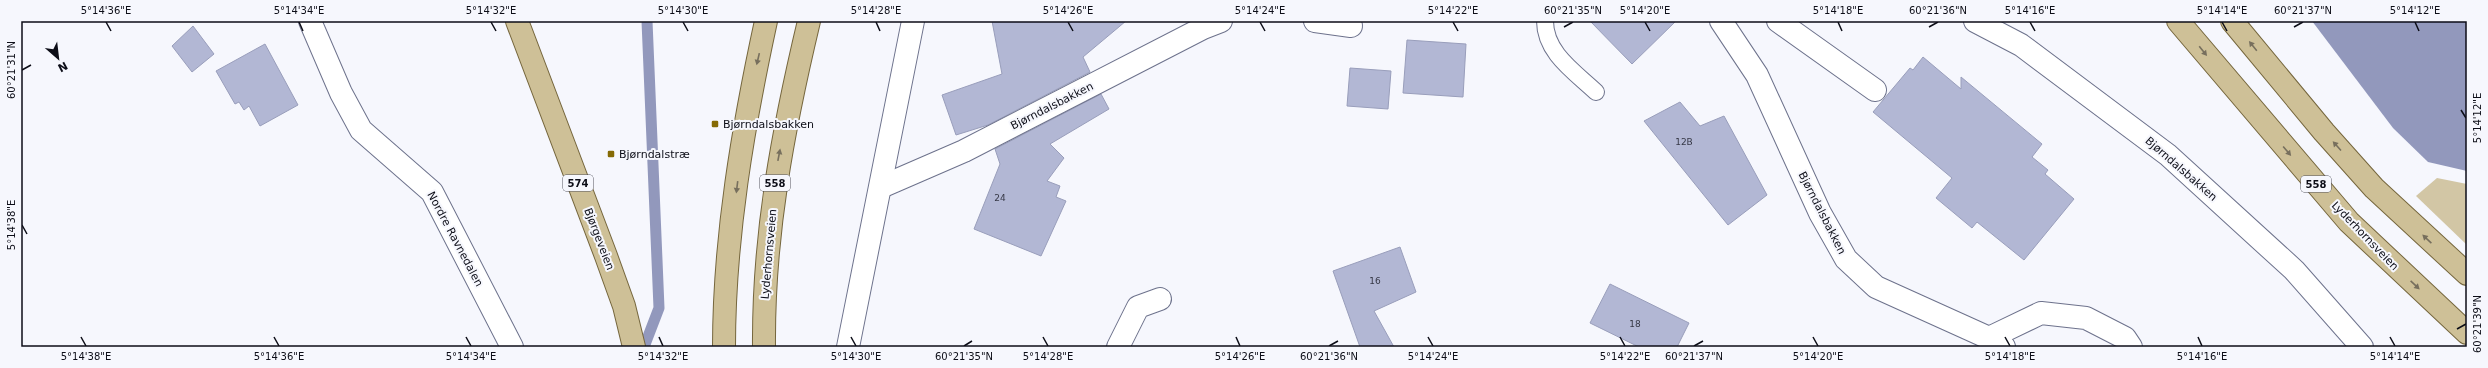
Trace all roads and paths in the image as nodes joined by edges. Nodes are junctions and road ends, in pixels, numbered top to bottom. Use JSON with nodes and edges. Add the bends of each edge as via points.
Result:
{"nodes":[{"id":1,"x":310,"y":21,"type":"edge"},
{"id":2,"x":517,"y":21,"type":"edge"},
{"id":3,"x":766,"y":21,"type":"edge"},
{"id":4,"x":808,"y":21,"type":"edge"},
{"id":5,"x":913,"y":21,"type":"edge"},
{"id":6,"x":1221,"y":21,"type":"edge"},
{"id":7,"x":1315,"y":21,"type":"edge"},
{"id":8,"x":1545,"y":21,"type":"edge"},
{"id":9,"x":1721,"y":21,"type":"edge"},
{"id":10,"x":1778,"y":21,"type":"edge"},
{"id":11,"x":1975,"y":21,"type":"edge"},
{"id":12,"x":2178,"y":21,"type":"edge"},
{"id":13,"x":2232,"y":21,"type":"edge"},
{"id":14,"x":1351,"y":26,"type":"dead end"},
{"id":15,"x":1875,"y":90,"type":"dead end"},
{"id":16,"x":1596,"y":92,"type":"dead end"},
{"id":17,"x":881,"y":187,"type":"junction"},
{"id":18,"x":2467,"y":274,"type":"edge"},
{"id":19,"x":1160,"y":298,"type":"dead end"},
{"id":20,"x":2467,"y":333,"type":"edge"},
{"id":21,"x":1997,"y":342,"type":"edge"},
{"id":22,"x":512,"y":347,"type":"edge"},
{"id":23,"x":634,"y":347,"type":"edge"},
{"id":24,"x":724,"y":347,"type":"edge"},
{"id":25,"x":764,"y":347,"type":"edge"},
{"id":26,"x":848,"y":347,"type":"edge"},
{"id":27,"x":1118,"y":347,"type":"edge"},
{"id":28,"x":2131,"y":347,"type":"edge"},
{"id":29,"x":2362,"y":347,"type":"edge"}],
"edges":[{"from":1,"to":22,"type":"street","name":"Nordre Ravnedalen","via":[[341,92],[361,130],[432,192]]},
{"from":2,"to":23,"type":"main road","name":"Bjørgeveien","number":"574","via":[[609,263],[624,306]]},
{"from":3,"to":24,"type":"main road","one_way":true,"via":[[741,153],[730,247]]},
{"from":25,"to":4,"type":"main road","name":"Lyderhornsveien","number":"558","one_way":true,"via":[[768,247],[777,168]]},
{"from":5,"to":17,"type":"street"},
{"from":6,"to":17,"type":"street","name":"Bjørndalsbakken","via":[[964,151]]},
{"from":7,"to":14,"type":"street"},
{"from":8,"to":16,"type":"lane","via":[[1545,34],[1550,45]]},
{"from":9,"to":21,"type":"street","name":"Bjørndalsbakken","via":[[1757,75],[1820,212],[1846,259],[1876,287]]},
{"from":10,"to":15,"type":"street"},
{"from":11,"to":29,"type":"street","name":"Bjørndalsbakken","via":[[2021,45],[2168,155],[2294,270]]},
{"from":12,"to":20,"type":"main road","name":"Lyderhornsveien","number":"558","one_way":true,"via":[[2349,222]]},
{"from":18,"to":13,"type":"main road","one_way":true,"via":[[2374,188]]},
{"from":17,"to":26,"type":"street"},
{"from":19,"to":27,"type":"street","via":[[1138,307]]},
{"from":21,"to":28,"type":"street","name":"Bjørndalsbakken","via":[[2041,313],[2086,318],[2125,338]]}]}
